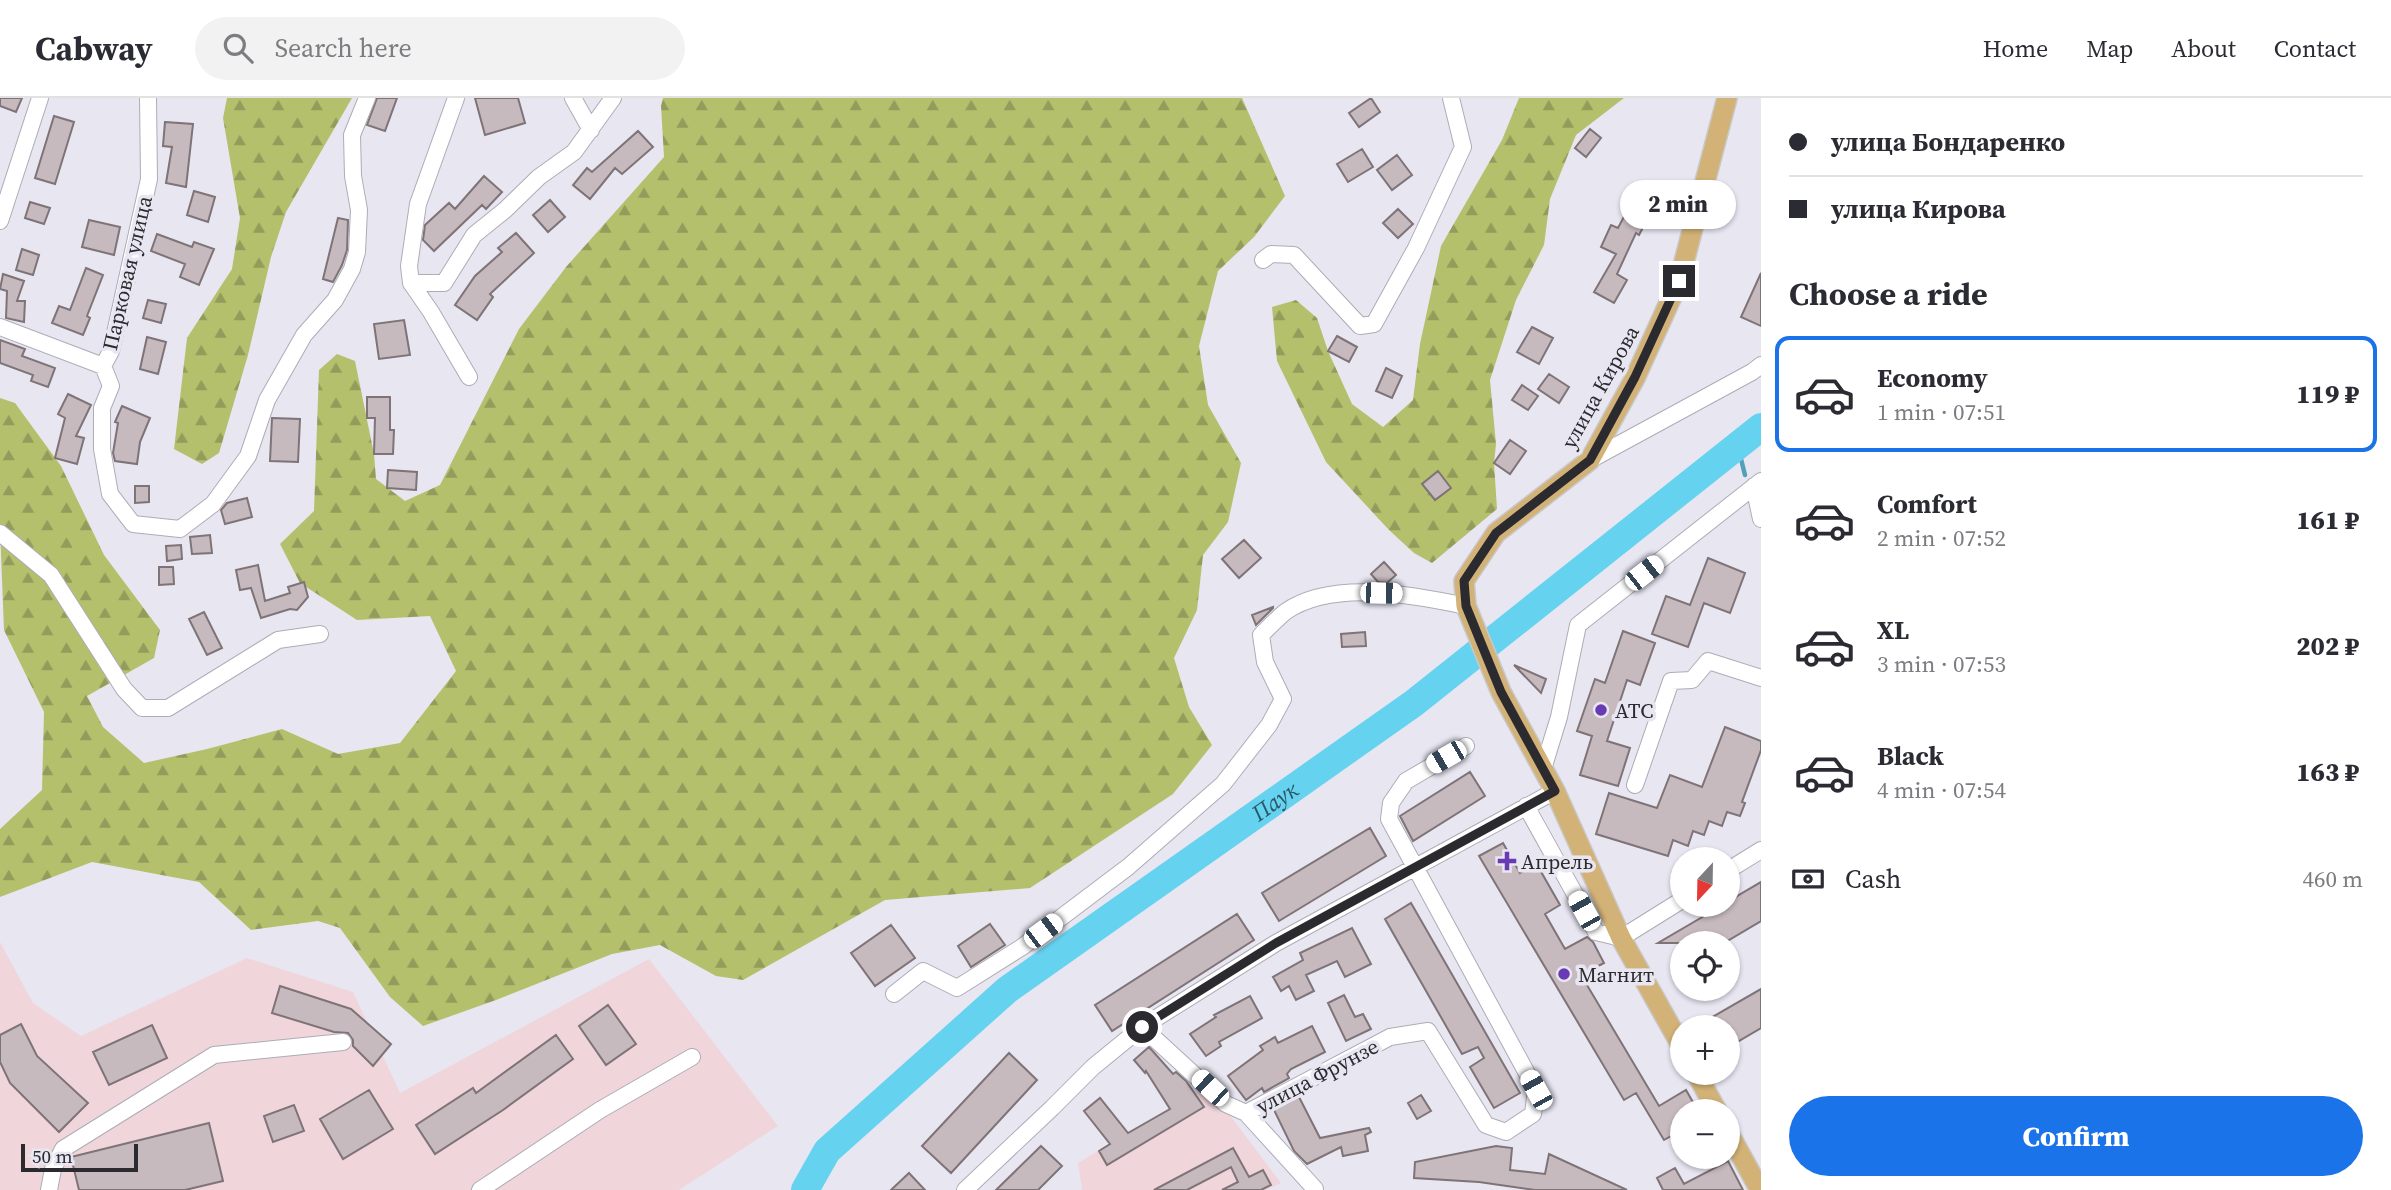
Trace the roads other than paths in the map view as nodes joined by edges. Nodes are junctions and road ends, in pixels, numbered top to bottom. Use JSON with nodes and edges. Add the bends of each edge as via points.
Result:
{"nodes":[{"id":1,"x":40,"y":98,"type":"edge"},
{"id":2,"x":148,"y":98,"type":"edge"},
{"id":3,"x":367,"y":98,"type":"edge"},
{"id":4,"x":456,"y":98,"type":"edge"},
{"id":5,"x":573,"y":98,"type":"edge"},
{"id":6,"x":613,"y":98,"type":"edge"},
{"id":7,"x":1451,"y":98,"type":"edge"},
{"id":8,"x":1727,"y":98,"type":"edge"},
{"id":9,"x":591,"y":130,"type":"junction"},
{"id":10,"x":0,"y":221,"type":"edge"},
{"id":11,"x":1263,"y":260,"type":"dead end"},
{"id":12,"x":411,"y":283,"type":"junction"},
{"id":13,"x":0,"y":327,"type":"edge"},
{"id":14,"x":1761,"y":365,"type":"edge"},
{"id":15,"x":103,"y":366,"type":"junction"},
{"id":16,"x":469,"y":377,"type":"dead end"},
{"id":17,"x":1590,"y":460,"type":"junction"},
{"id":18,"x":1757,"y":484,"type":"edge"},
{"id":19,"x":1761,"y":519,"type":"edge"},
{"id":20,"x":0,"y":533,"type":"edge"},
{"id":21,"x":1466,"y":606,"type":"junction"},
{"id":22,"x":320,"y":634,"type":"dead end"},
{"id":23,"x":1761,"y":678,"type":"edge"},
{"id":24,"x":1466,"y":746,"type":"dead end"},
{"id":25,"x":1543,"y":769,"type":"junction"},
{"id":26,"x":1635,"y":785,"type":"dead end"},
{"id":27,"x":1555,"y":791,"type":"junction"},
{"id":28,"x":1526,"y":806,"type":"junction"},
{"id":29,"x":1761,"y":850,"type":"edge"},
{"id":30,"x":1740,"y":863,"type":"edge"},
{"id":31,"x":1416,"y":867,"type":"junction"},
{"id":32,"x":1670,"y":908,"type":"edge"},
{"id":33,"x":1621,"y":939,"type":"junction"},
{"id":34,"x":894,"y":994,"type":"dead end"},
{"id":35,"x":1670,"y":1026,"type":"edge"},
{"id":36,"x":1142,"y":1027,"type":"junction"},
{"id":37,"x":343,"y":1042,"type":"dead end"},
{"id":38,"x":692,"y":1057,"type":"dead end"},
{"id":39,"x":1246,"y":1113,"type":"junction"},
{"id":40,"x":1740,"y":1154,"type":"edge"},
{"id":41,"x":1315,"y":1189,"type":"edge"},
{"id":42,"x":49,"y":1190,"type":"edge"},
{"id":43,"x":480,"y":1190,"type":"edge"},
{"id":44,"x":965,"y":1190,"type":"edge"},
{"id":45,"x":1760,"y":1190,"type":"edge"}],
"edges":[{"from":1,"to":10,"type":"street"},
{"from":2,"to":15,"type":"street","name":"Парковая улица","via":[[149,179],[111,351]]},
{"from":3,"to":15,"type":"street","name":"Парковая улица","via":[[352,135],[359,210],[352,269],[335,300],[304,335],[267,400],[248,456],[213,504],[180,529],[133,524],[110,494],[102,449],[103,408],[110,386]]},
{"from":4,"to":12,"type":"street","via":[[418,204]]},
{"from":5,"to":9,"type":"street"},
{"from":6,"to":9,"type":"street"},
{"from":7,"to":11,"type":"street","via":[[1463,147],[1374,324],[1360,326],[1294,255],[1271,254]]},
{"from":8,"to":17,"type":"main road","name":"улица Кирова","via":[[1679,281]]},
{"from":9,"to":12,"type":"street","via":[[573,152],[474,235],[444,283]]},
{"from":12,"to":16,"type":"street"},
{"from":13,"to":15,"type":"street"},
{"from":14,"to":17,"type":"street"},
{"from":17,"to":21,"type":"main road","name":"улица Кирова","via":[[1496,533],[1464,581]]},
{"from":18,"to":19,"type":"street"},
{"from":18,"to":25,"type":"street","via":[[1578,625]]},
{"from":20,"to":22,"type":"street","via":[[51,575],[124,688],[142,708],[168,708],[278,640]]},
{"from":21,"to":25,"type":"main road","name":"улица Кирова","via":[[1501,692]]},
{"from":21,"to":34,"type":"street","via":[[1400,593],[1362,593],[1316,598],[1286,612],[1261,635],[1265,662],[1283,699],[1223,784],[1128,867],[1022,947],[957,988],[923,971]]},
{"from":23,"to":26,"type":"street","via":[[1708,662],[1692,680],[1671,681]]},
{"from":24,"to":31,"type":"street","via":[[1406,781],[1391,803],[1389,818]]},
{"from":25,"to":27,"type":"main road","name":"улица Кирова"},
{"from":27,"to":28,"type":"street"},
{"from":27,"to":33,"type":"main road","name":"улица Кирова"},
{"from":28,"to":31,"type":"street"},
{"from":28,"to":33,"type":"street","via":[[1596,932]]},
{"from":29,"to":30,"type":"street"},
{"from":31,"to":36,"type":"street","via":[[1276,943]]},
{"from":31,"to":39,"type":"street","name":"улица Фрунзе","via":[[1536,1090],[1533,1114],[1506,1132],[1486,1125],[1428,1031],[1390,1037]]},
{"from":32,"to":33,"type":"street"},
{"from":33,"to":35,"type":"main road","name":"улица Кирова"},
{"from":36,"to":39,"type":"street","via":[[1226,1104]]},
{"from":36,"to":44,"type":"street","via":[[1093,1067]]},
{"from":37,"to":42,"type":"street","via":[[214,1055],[63,1149]]},
{"from":38,"to":43,"type":"street","via":[[600,1110]]},
{"from":39,"to":41,"type":"street"},
{"from":40,"to":45,"type":"main road"}]}
